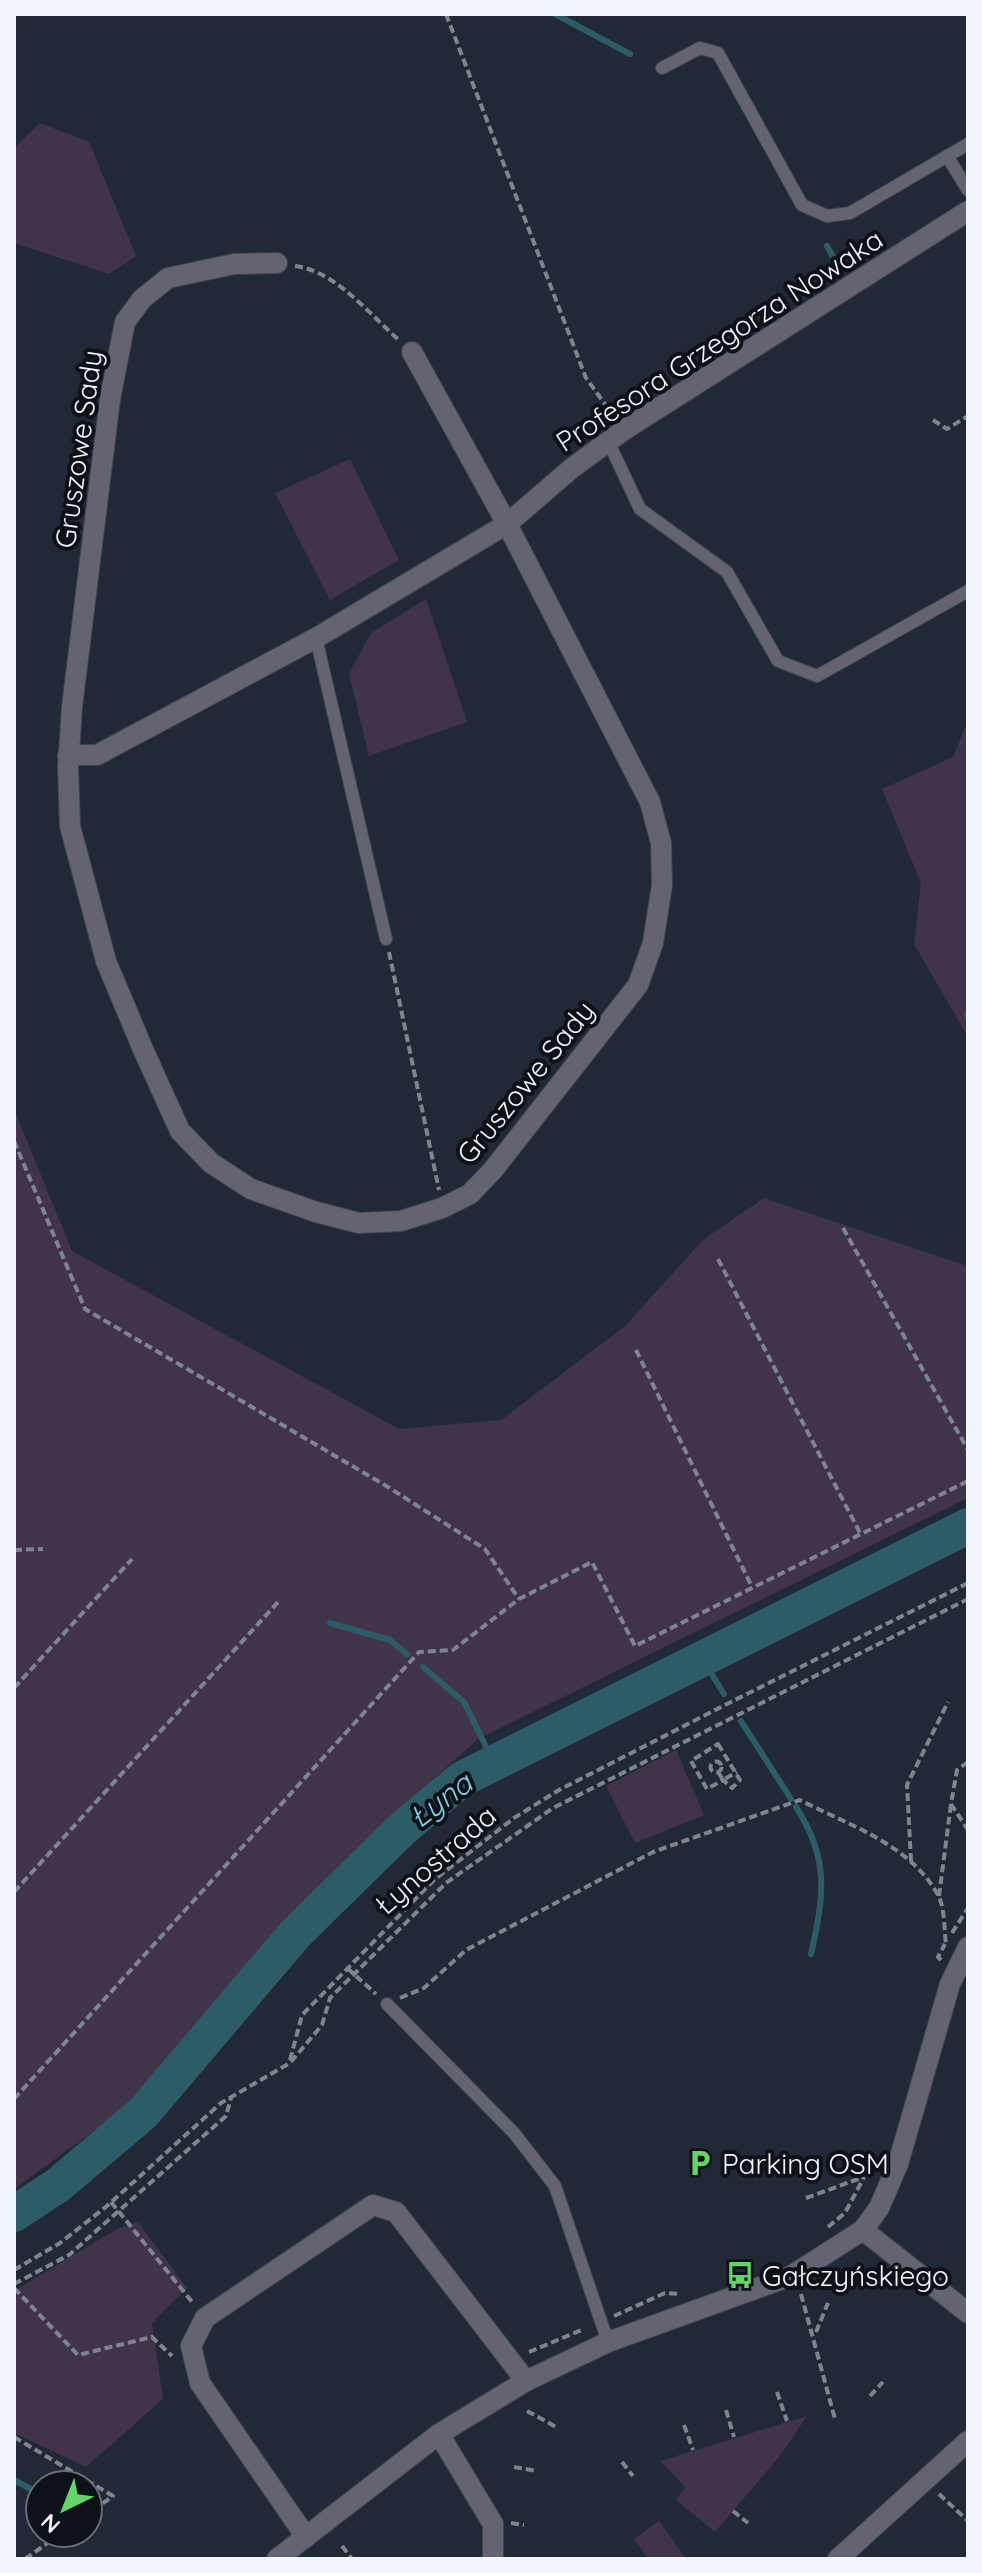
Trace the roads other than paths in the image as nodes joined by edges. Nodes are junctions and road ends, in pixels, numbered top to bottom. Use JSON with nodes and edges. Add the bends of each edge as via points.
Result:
{"nodes":[{"id":1,"x":662,"y":68,"type":"dead end"},
{"id":2,"x":968,"y":144,"type":"edge"},
{"id":3,"x":947,"y":156,"type":"junction"},
{"id":4,"x":968,"y":190,"type":"edge"},
{"id":5,"x":968,"y":211,"type":"edge"},
{"id":6,"x":277,"y":263,"type":"road end"},
{"id":7,"x":412,"y":352,"type":"road end"},
{"id":8,"x":616,"y":436,"type":"junction"},
{"id":9,"x":507,"y":524,"type":"junction"},
{"id":10,"x":968,"y":591,"type":"edge"},
{"id":11,"x":316,"y":638,"type":"junction"},
{"id":12,"x":68,"y":755,"type":"junction"},
{"id":13,"x":386,"y":939,"type":"road end"},
{"id":14,"x":968,"y":1947,"type":"edge"},
{"id":15,"x":387,"y":2004,"type":"road end"},
{"id":16,"x":863,"y":2230,"type":"junction"},
{"id":17,"x":968,"y":2313,"type":"edge"},
{"id":18,"x":608,"y":2342,"type":"junction"},
{"id":19,"x":526,"y":2381,"type":"junction"},
{"id":20,"x":439,"y":2434,"type":"junction"},
{"id":21,"x":968,"y":2441,"type":"edge"},
{"id":22,"x":306,"y":2537,"type":"junction"},
{"id":23,"x":277,"y":2559,"type":"edge"},
{"id":24,"x":493,"y":2559,"type":"edge"},
{"id":25,"x":838,"y":2559,"type":"edge"}],
"edges":[{"from":1,"to":3,"type":"lane","via":[[700,48],[718,53],[802,205],[827,216],[850,213]]},
{"from":2,"to":3,"type":"lane"},
{"from":3,"to":4,"type":"lane"},
{"from":5,"to":8,"type":"street","name":"Profesora Grzegorza Nowaka"},
{"from":6,"to":12,"type":"street","name":"Gruszowe Sady","via":[[234,264],[168,278],[125,322],[110,399]]},
{"from":7,"to":9,"type":"street","name":"Gruszowe Sady"},
{"from":8,"to":9,"type":"street","name":"Profesora Grzegorza Nowaka"},
{"from":8,"to":10,"type":"lane","via":[[640,509],[727,572],[778,661],[817,676]]},
{"from":9,"to":11,"type":"street"},
{"from":9,"to":12,"type":"street","name":"Gruszowe Sady","via":[[650,802],[661,843],[662,885],[653,943],[638,985],[470,1194],[401,1221],[359,1223],[251,1189],[211,1163],[180,1131],[106,961],[70,826]]},
{"from":11,"to":12,"type":"street","via":[[97,755]]},
{"from":11,"to":13,"type":"lane"},
{"from":14,"to":16,"type":"street","via":[[950,1984],[898,2164]]},
{"from":15,"to":18,"type":"lane","via":[[514,2133],[555,2186]]},
{"from":16,"to":17,"type":"street"},
{"from":16,"to":18,"type":"street","via":[[791,2276]]},
{"from":18,"to":19,"type":"street"},
{"from":19,"to":20,"type":"street"},
{"from":19,"to":22,"type":"street","via":[[396,2212],[373,2205],[205,2318],[191,2346],[200,2383]]},
{"from":20,"to":22,"type":"street"},
{"from":20,"to":24,"type":"street","via":[[493,2524]]},
{"from":21,"to":25,"type":"street"},
{"from":22,"to":23,"type":"street"}]}
